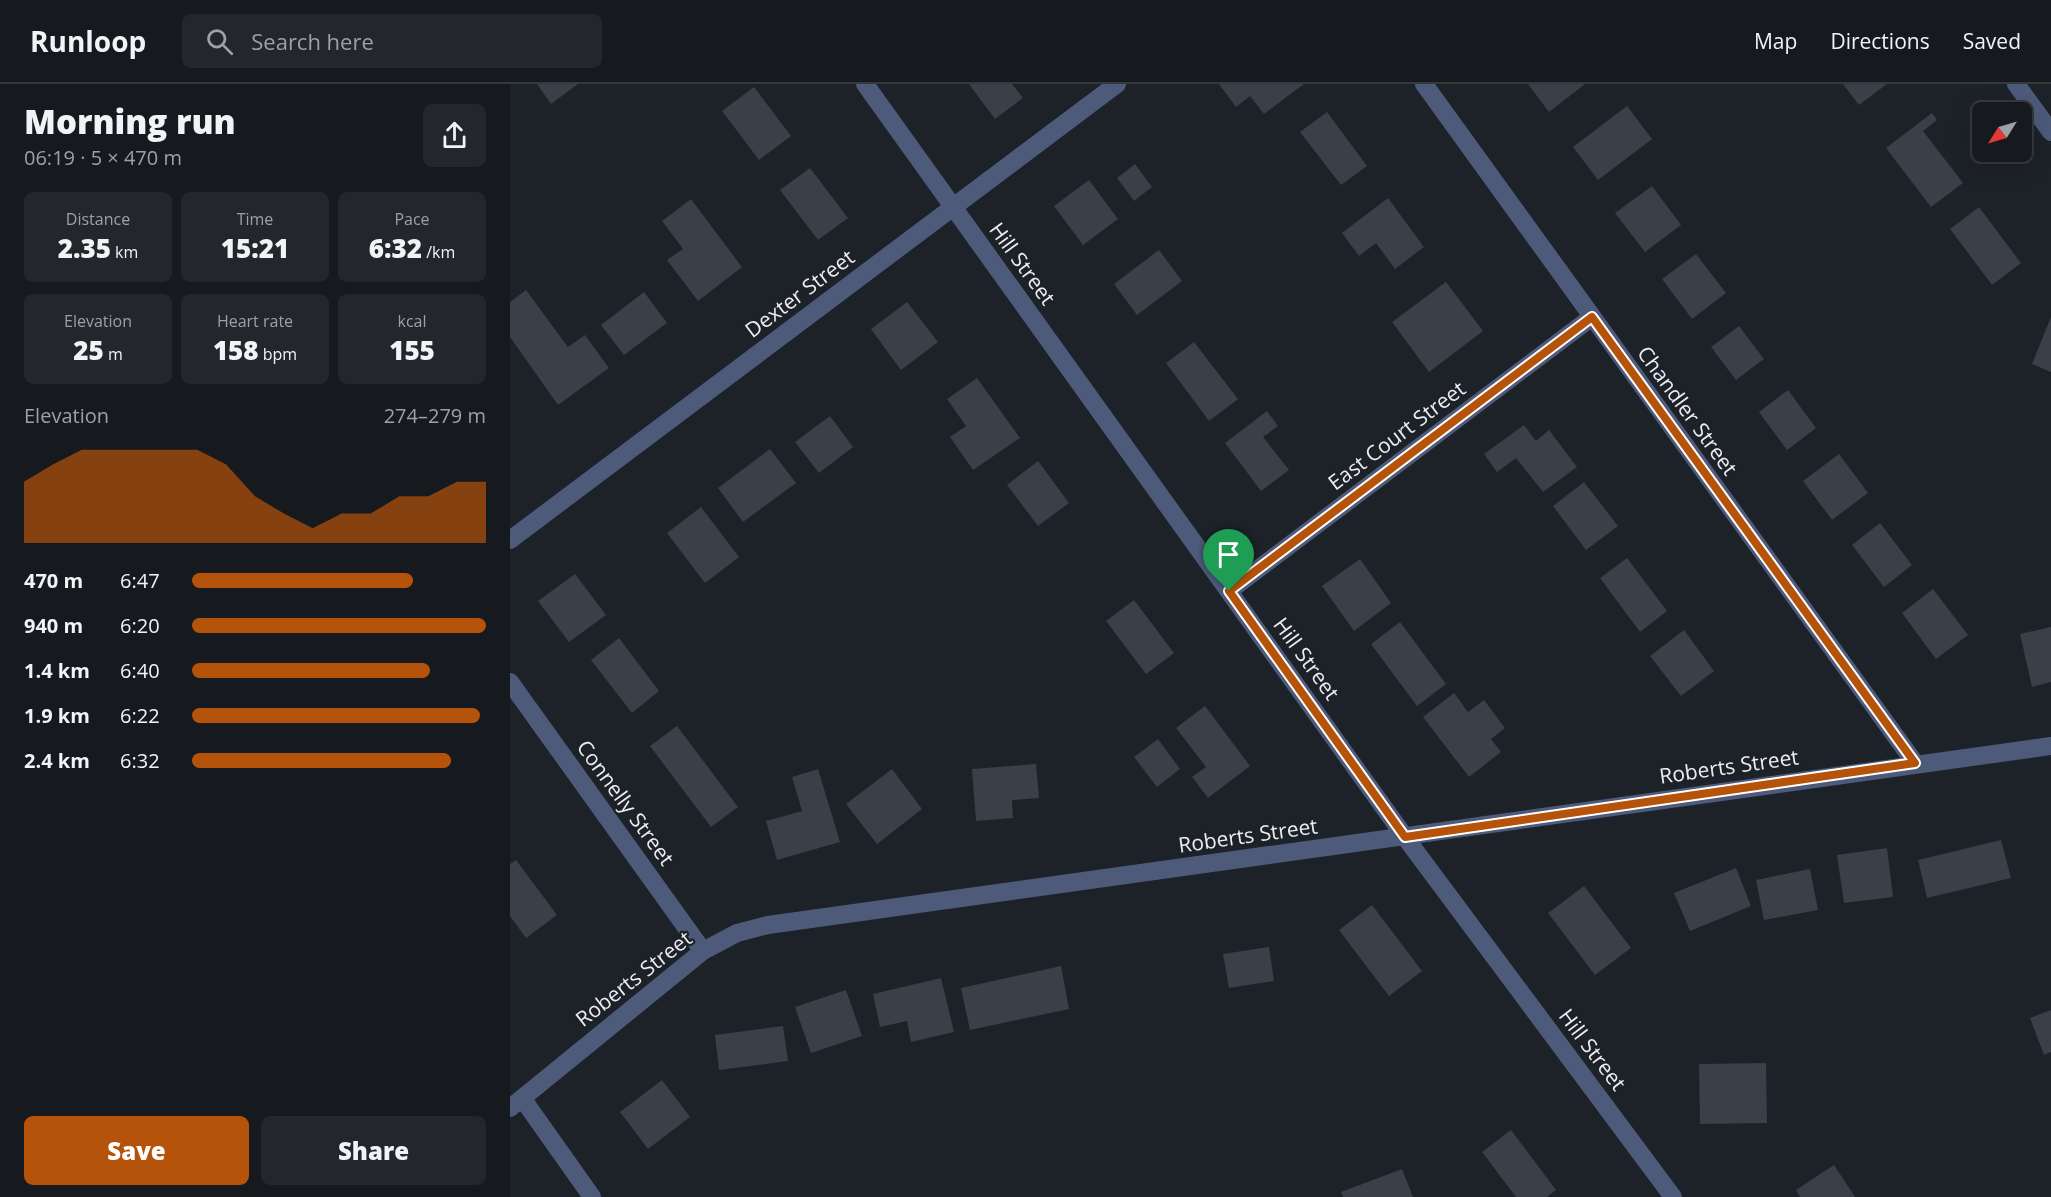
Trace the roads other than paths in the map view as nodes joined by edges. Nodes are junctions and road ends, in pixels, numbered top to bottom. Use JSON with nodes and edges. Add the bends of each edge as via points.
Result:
{"nodes":[{"id":1,"x":865,"y":84,"type":"edge"},
{"id":2,"x":1117,"y":84,"type":"edge"},
{"id":3,"x":1424,"y":84,"type":"edge"},
{"id":4,"x":2016,"y":84,"type":"edge"},
{"id":5,"x":2051,"y":132,"type":"edge"},
{"id":6,"x":953,"y":207,"type":"junction"},
{"id":7,"x":1592,"y":317,"type":"junction"},
{"id":8,"x":510,"y":540,"type":"edge"},
{"id":9,"x":1229,"y":591,"type":"junction"},
{"id":10,"x":510,"y":682,"type":"edge"},
{"id":11,"x":2051,"y":746,"type":"edge"},
{"id":12,"x":1915,"y":763,"type":"junction"},
{"id":13,"x":1405,"y":837,"type":"junction"},
{"id":14,"x":703,"y":951,"type":"junction"},
{"id":15,"x":516,"y":1103,"type":"edge"},
{"id":16,"x":592,"y":1197,"type":"edge"},
{"id":17,"x":1673,"y":1197,"type":"edge"}],
"edges":[{"from":1,"to":6,"type":"street","name":"Hill Street"},
{"from":2,"to":6,"type":"street","name":"Dexter Street"},
{"from":3,"to":7,"type":"street","name":"Chandler Street"},
{"from":4,"to":5,"type":"street"},
{"from":6,"to":8,"type":"street","name":"Dexter Street"},
{"from":6,"to":9,"type":"street","name":"Hill Street"},
{"from":7,"to":9,"type":"street","name":"East Court Street"},
{"from":7,"to":12,"type":"street","name":"Chandler Street"},
{"from":9,"to":13,"type":"street","name":"Hill Street"},
{"from":10,"to":14,"type":"street","name":"Connelly Street"},
{"from":11,"to":12,"type":"street","name":"Roberts Street"},
{"from":12,"to":13,"type":"street","name":"Roberts Street"},
{"from":13,"to":14,"type":"street","name":"Roberts Street","via":[[768,925],[737,933]]},
{"from":13,"to":17,"type":"street","name":"Hill Street"},
{"from":14,"to":15,"type":"street","name":"Roberts Street"},
{"from":15,"to":16,"type":"street"}]}
